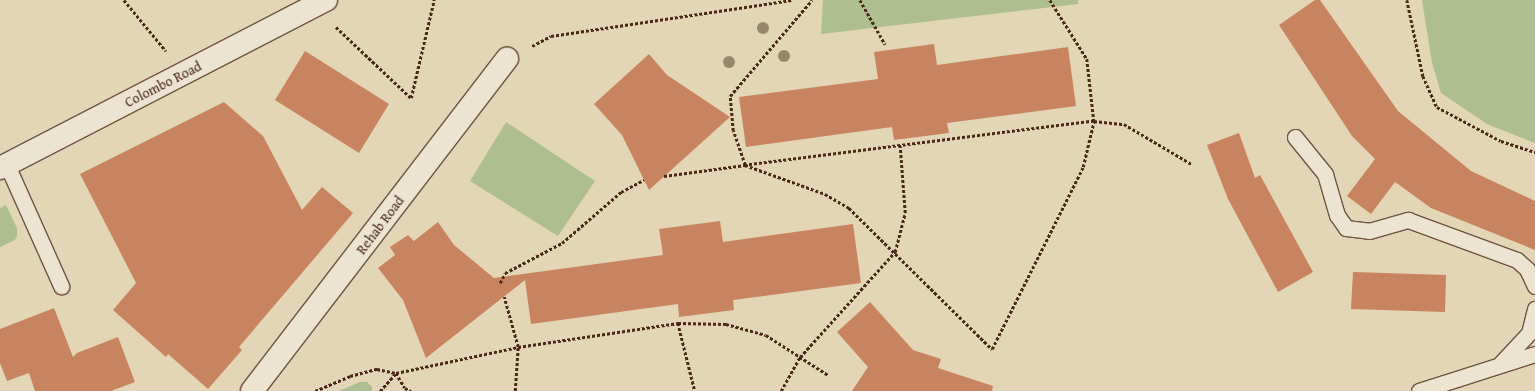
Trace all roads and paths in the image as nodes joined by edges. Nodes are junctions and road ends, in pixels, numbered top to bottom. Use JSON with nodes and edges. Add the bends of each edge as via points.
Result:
{"nodes":[{"id":1,"x":124,"y":0,"type":"edge"},
{"id":2,"x":326,"y":0,"type":"edge"},
{"id":3,"x":434,"y":0,"type":"edge"},
{"id":4,"x":791,"y":0,"type":"edge"},
{"id":5,"x":812,"y":0,"type":"edge"},
{"id":6,"x":860,"y":0,"type":"edge"},
{"id":7,"x":1050,"y":0,"type":"edge"},
{"id":8,"x":1407,"y":0,"type":"edge"},
{"id":9,"x":331,"y":22,"type":"dead end"},
{"id":10,"x":885,"y":44,"type":"dead end"},
{"id":11,"x":167,"y":52,"type":"dead end"},
{"id":12,"x":507,"y":59,"type":"joint"},
{"id":13,"x":1094,"y":121,"type":"junction"},
{"id":14,"x":1296,"y":137,"type":"dead end"},
{"id":15,"x":900,"y":146,"type":"junction"},
{"id":16,"x":1535,"y":152,"type":"edge"},
{"id":17,"x":746,"y":165,"type":"junction"},
{"id":18,"x":1193,"y":165,"type":"dead end"},
{"id":19,"x":3,"y":166,"type":"edge"},
{"id":20,"x":664,"y":176,"type":"dead end"},
{"id":21,"x":644,"y":180,"type":"dead end"},
{"id":22,"x":895,"y":252,"type":"junction"},
{"id":23,"x":500,"y":283,"type":"dead end"},
{"id":24,"x":61,"y":286,"type":"dead end"},
{"id":25,"x":1535,"y":286,"type":"edge"},
{"id":26,"x":504,"y":297,"type":"dead end"},
{"id":27,"x":1535,"y":309,"type":"edge"},
{"id":28,"x":678,"y":323,"type":"junction"},
{"id":29,"x":518,"y":347,"type":"junction"},
{"id":30,"x":1535,"y":354,"type":"edge"},
{"id":31,"x":800,"y":357,"type":"junction"},
{"id":32,"x":1499,"y":365,"type":"junction"},
{"id":33,"x":396,"y":373,"type":"junction"},
{"id":34,"x":828,"y":375,"type":"dead end"},
{"id":35,"x":252,"y":391,"type":"edge"},
{"id":36,"x":315,"y":391,"type":"edge"},
{"id":37,"x":380,"y":391,"type":"edge"},
{"id":38,"x":411,"y":391,"type":"edge"},
{"id":39,"x":515,"y":391,"type":"edge"},
{"id":40,"x":695,"y":391,"type":"edge"},
{"id":41,"x":781,"y":391,"type":"edge"},
{"id":42,"x":1419,"y":391,"type":"edge"}],
"edges":[{"from":1,"to":11,"type":"path"},
{"from":2,"to":19,"type":"street","name":"Colombo Road"},
{"from":3,"to":9,"type":"path","via":[[411,98]]},
{"from":4,"to":12,"type":"path","via":[[551,36]]},
{"from":5,"to":17,"type":"path","via":[[730,96],[733,131]]},
{"from":6,"to":10,"type":"path"},
{"from":7,"to":13,"type":"path","via":[[1087,59]]},
{"from":8,"to":16,"type":"path","via":[[1423,76],[1437,107],[1501,141]]},
{"from":12,"to":35,"type":"street","name":"Rehab Road"},
{"from":13,"to":15,"type":"path"},
{"from":13,"to":18,"type":"path","via":[[1124,124]]},
{"from":13,"to":22,"type":"path","via":[[1083,167],[992,349]]},
{"from":14,"to":25,"type":"lane","via":[[1326,174],[1337,214],[1346,228],[1369,231],[1408,220],[1517,260],[1527,269]]},
{"from":15,"to":17,"type":"path"},
{"from":15,"to":22,"type":"path","via":[[905,213]]},
{"from":17,"to":20,"type":"path"},
{"from":17,"to":22,"type":"path","via":[[825,194],[849,208]]},
{"from":19,"to":24,"type":"lane"},
{"from":21,"to":23,"type":"path","via":[[621,192],[562,243],[505,273]]},
{"from":22,"to":31,"type":"path"},
{"from":26,"to":29,"type":"path"},
{"from":27,"to":32,"type":"lane","via":[[1529,333]]},
{"from":28,"to":29,"type":"path"},
{"from":28,"to":31,"type":"path","via":[[726,324],[766,335]]},
{"from":28,"to":40,"type":"path"},
{"from":29,"to":33,"type":"path"},
{"from":29,"to":39,"type":"path"},
{"from":30,"to":32,"type":"lane"},
{"from":31,"to":34,"type":"path"},
{"from":31,"to":41,"type":"path"},
{"from":32,"to":42,"type":"lane"},
{"from":33,"to":36,"type":"path","via":[[377,369],[350,376]]},
{"from":33,"to":37,"type":"path"},
{"from":33,"to":38,"type":"path","via":[[405,388]]}]}
